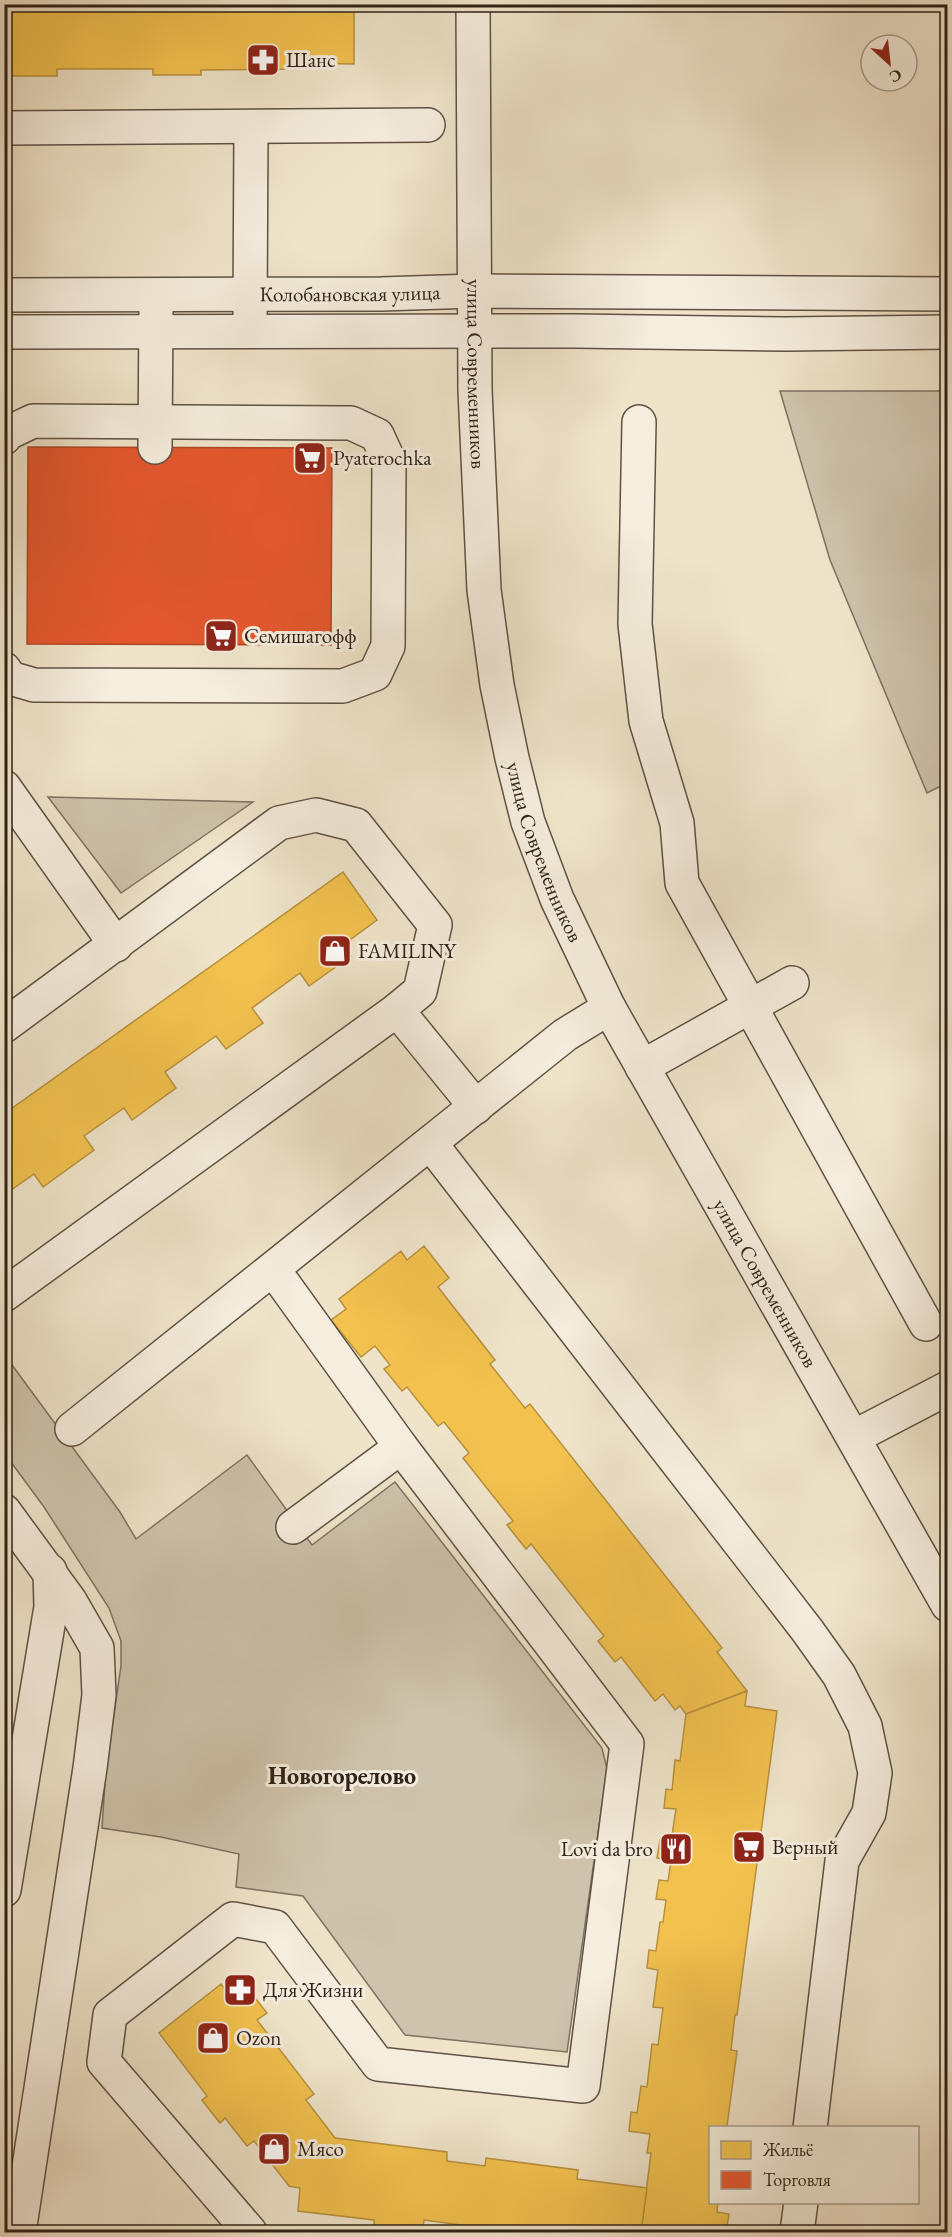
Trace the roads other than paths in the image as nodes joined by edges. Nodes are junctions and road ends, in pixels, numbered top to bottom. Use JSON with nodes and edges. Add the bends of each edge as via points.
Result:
{"nodes":[{"id":1,"x":473,"y":4,"type":"edge"},
{"id":2,"x":428,"y":125,"type":"dead end"},
{"id":3,"x":251,"y":127,"type":"junction"},
{"id":4,"x":4,"y":128,"type":"edge"},
{"id":5,"x":476,"y":291,"type":"junction"},
{"id":6,"x":250,"y":294,"type":"junction"},
{"id":7,"x":948,"y":294,"type":"edge"},
{"id":8,"x":4,"y":295,"type":"edge"},
{"id":9,"x":156,"y":295,"type":"junction"},
{"id":10,"x":250,"y":331,"type":"junction"},
{"id":11,"x":476,"y":331,"type":"junction"},
{"id":12,"x":4,"y":332,"type":"edge"},
{"id":13,"x":156,"y":332,"type":"junction"},
{"id":14,"x":948,"y":332,"type":"edge"},
{"id":15,"x":639,"y":422,"type":"dead end"},
{"id":16,"x":154,"y":435,"type":"junction"},
{"id":17,"x":4,"y":438,"type":"edge"},
{"id":18,"x":6,"y":679,"type":"edge"},
{"id":19,"x":4,"y":787,"type":"edge"},
{"id":20,"x":116,"y":945,"type":"junction"},
{"id":21,"x":792,"y":983,"type":"dead end"},
{"id":22,"x":750,"y":1006,"type":"junction"},
{"id":23,"x":609,"y":1008,"type":"junction"},
{"id":24,"x":398,"y":1010,"type":"junction"},
{"id":25,"x":4,"y":1026,"type":"edge"},
{"id":26,"x":642,"y":1067,"type":"junction"},
{"id":27,"x":476,"y":1107,"type":"junction"},
{"id":28,"x":431,"y":1143,"type":"junction"},
{"id":29,"x":273,"y":1269,"type":"junction"},
{"id":30,"x":4,"y":1295,"type":"edge"},
{"id":31,"x":926,"y":1324,"type":"dead end"},
{"id":32,"x":948,"y":1388,"type":"edge"},
{"id":33,"x":72,"y":1429,"type":"dead end"},
{"id":34,"x":854,"y":1437,"type":"junction"},
{"id":35,"x":401,"y":1447,"type":"junction"},
{"id":36,"x":4,"y":1511,"type":"edge"},
{"id":37,"x":293,"y":1527,"type":"dead end"},
{"id":38,"x":50,"y":1571,"type":"junction"},
{"id":39,"x":948,"y":1605,"type":"edge"},
{"id":40,"x":4,"y":1890,"type":"edge"},
{"id":41,"x":810,"y":2126,"type":"edge"},
{"id":42,"x":801,"y":2204,"type":"edge"},
{"id":43,"x":4,"y":2231,"type":"edge"},
{"id":44,"x":14,"y":2232,"type":"edge"},
{"id":45,"x":19,"y":2232,"type":"edge"},
{"id":46,"x":250,"y":2232,"type":"edge"},
{"id":47,"x":797,"y":2232,"type":"edge"}],
"edges":[{"from":1,"to":5,"type":"street","name":"улица Современников"},
{"from":2,"to":3,"type":"street"},
{"from":3,"to":4,"type":"street"},
{"from":3,"to":6,"type":"street"},
{"from":5,"to":6,"type":"street","name":"Колобановская улица"},
{"from":5,"to":7,"type":"street","name":"Колобановская улица"},
{"from":5,"to":11,"type":"street","name":"улица Современников"},
{"from":6,"to":9,"type":"street","name":"Колобановская улица"},
{"from":6,"to":10,"type":"street"},
{"from":8,"to":9,"type":"street","name":"Колобановская улица"},
{"from":9,"to":13,"type":"street"},
{"from":10,"to":11,"type":"street","name":"Колобановская улица"},
{"from":10,"to":13,"type":"street","name":"Колобановская улица"},
{"from":11,"to":14,"type":"street","name":"Колобановская улица"},
{"from":11,"to":23,"type":"street","name":"улица Современников","via":[[484,590],[497,685],[528,822],[557,899]]},
{"from":12,"to":13,"type":"street","name":"Колобановская улица"},
{"from":13,"to":16,"type":"street"},
{"from":15,"to":22,"type":"street","via":[[636,624],[646,721],[677,823],[682,883]]},
{"from":16,"to":17,"type":"street","via":[[33,422]]},
{"from":16,"to":18,"type":"street","via":[[351,423],[377,435],[389,460],[388,646],[375,674],[343,686],[34,685]]},
{"from":19,"to":20,"type":"street"},
{"from":20,"to":24,"type":"street","via":[[279,823],[316,815],[356,825],[435,925],[420,991]]},
{"from":20,"to":25,"type":"street"},
{"from":21,"to":22,"type":"street"},
{"from":22,"to":26,"type":"street"},
{"from":22,"to":31,"type":"street"},
{"from":23,"to":26,"type":"street","name":"улица Современников"},
{"from":23,"to":27,"type":"street","via":[[565,1035]]},
{"from":24,"to":27,"type":"street"},
{"from":24,"to":30,"type":"street"},
{"from":26,"to":34,"type":"street","name":"улица Современников"},
{"from":27,"to":28,"type":"street"},
{"from":28,"to":29,"type":"street"},
{"from":28,"to":41,"type":"street","via":[[807,1630],[839,1675],[865,1726],[874,1773],[869,1813],[842,1861]]},
{"from":29,"to":33,"type":"street"},
{"from":29,"to":35,"type":"street"},
{"from":32,"to":34,"type":"street"},
{"from":34,"to":39,"type":"street","name":"улица Современников"},
{"from":35,"to":37,"type":"street"},
{"from":35,"to":46,"type":"street","via":[[627,1744],[583,2086],[378,2064],[275,1927],[233,1919],[110,2014],[104,2062]]},
{"from":36,"to":38,"type":"street"},
{"from":38,"to":40,"type":"street","via":[[51,1607]]},
{"from":38,"to":45,"type":"street","via":[[97,1648],[99,1695]]},
{"from":42,"to":47,"type":"street"},
{"from":43,"to":44,"type":"street"}]}
